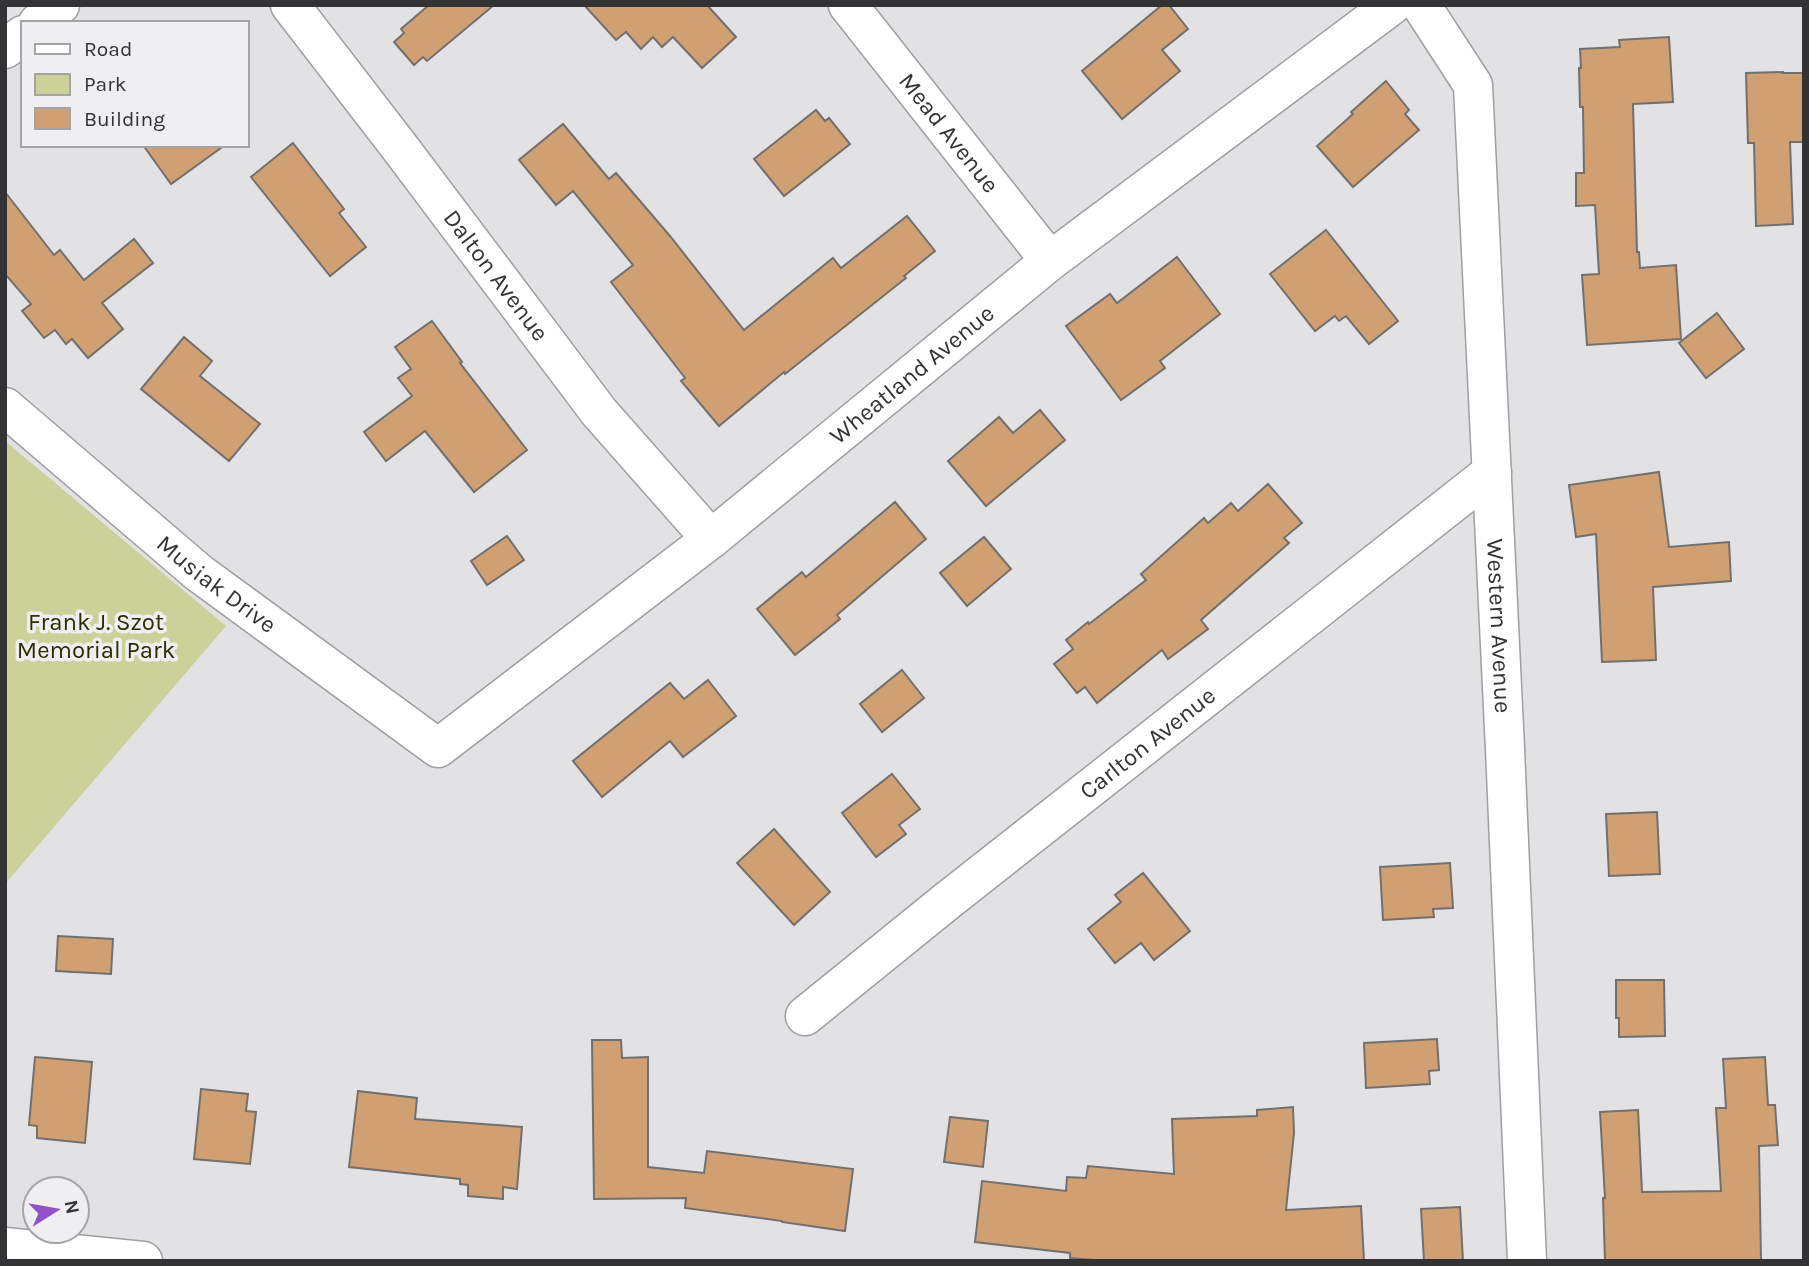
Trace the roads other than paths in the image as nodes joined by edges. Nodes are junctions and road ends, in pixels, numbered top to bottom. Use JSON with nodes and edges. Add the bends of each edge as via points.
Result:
{"nodes":[{"id":1,"x":60,"y":5,"type":"edge"},
{"id":2,"x":290,"y":5,"type":"edge"},
{"id":3,"x":848,"y":5,"type":"edge"},
{"id":4,"x":1392,"y":5,"type":"edge"},
{"id":5,"x":1421,"y":5,"type":"edge"},
{"id":6,"x":40,"y":21,"type":"edge"},
{"id":7,"x":21,"y":37,"type":"edge"},
{"id":8,"x":5,"y":49,"type":"edge"},
{"id":9,"x":1050,"y":261,"type":"junction"},
{"id":10,"x":5,"y":407,"type":"edge"},
{"id":11,"x":1492,"y":472,"type":"junction"},
{"id":12,"x":711,"y":539,"type":"junction"},
{"id":13,"x":438,"y":748,"type":"joint"},
{"id":14,"x":805,"y":1016,"type":"dead end"},
{"id":15,"x":5,"y":1247,"type":"edge"},
{"id":16,"x":74,"y":1257,"type":"edge"},
{"id":17,"x":143,"y":1261,"type":"edge"},
{"id":18,"x":1527,"y":1261,"type":"edge"}],
"edges":[{"from":1,"to":6,"type":"street"},
{"from":2,"to":12,"type":"street","name":"Dalton Avenue","via":[[599,412]]},
{"from":3,"to":9,"type":"street","name":"Mead Avenue"},
{"from":4,"to":9,"type":"street","name":"Wheatland Avenue"},
{"from":5,"to":11,"type":"street","name":"Western Avenue","via":[[1474,85]]},
{"from":7,"to":8,"type":"street"},
{"from":9,"to":12,"type":"street","name":"Wheatland Avenue"},
{"from":10,"to":13,"type":"street","name":"Musiak Drive","via":[[199,573]]},
{"from":11,"to":14,"type":"street","name":"Carlton Avenue"},
{"from":11,"to":18,"type":"street","name":"Western Avenue"},
{"from":12,"to":13,"type":"street","name":"Wheatland Avenue"},
{"from":15,"to":16,"type":"street"},
{"from":16,"to":17,"type":"street"}]}
